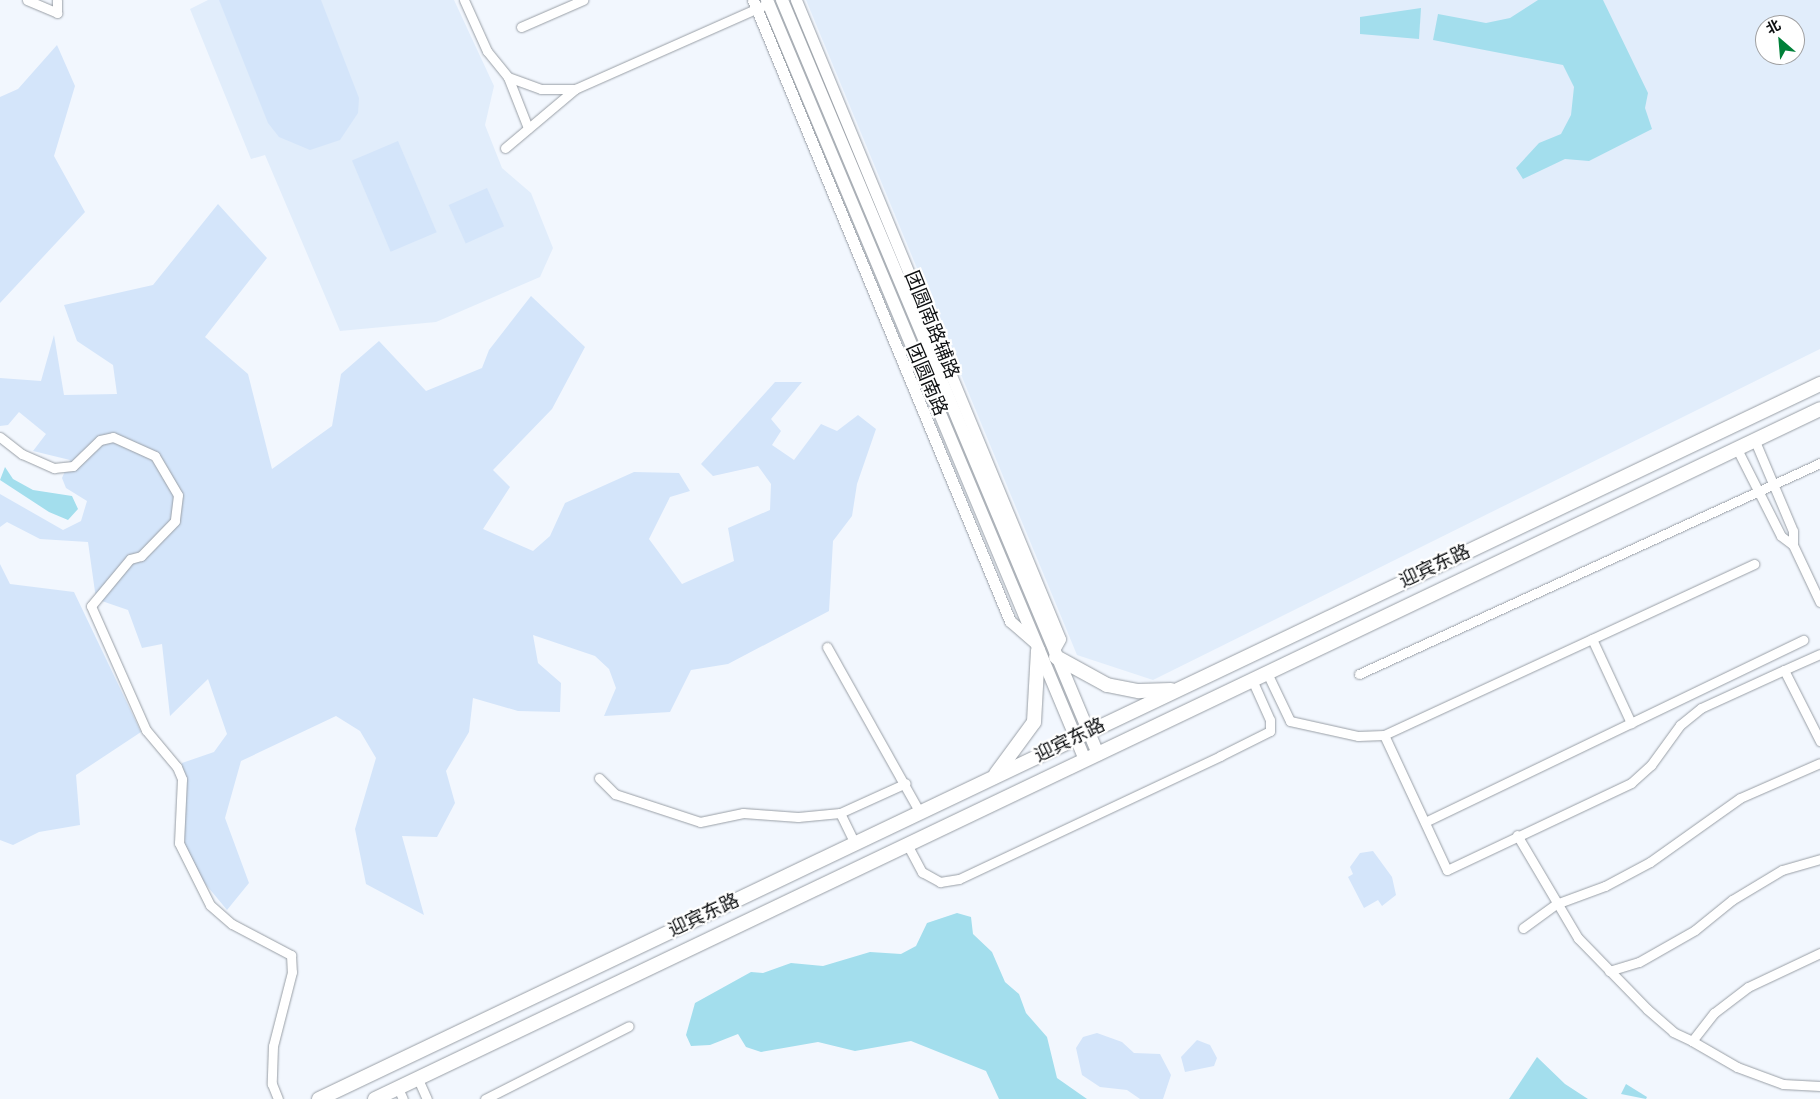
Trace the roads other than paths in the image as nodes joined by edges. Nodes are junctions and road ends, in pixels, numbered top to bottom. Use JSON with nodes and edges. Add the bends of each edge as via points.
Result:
{"nodes":[{"id":1,"x":27,"y":0,"type":"edge"},
{"id":2,"x":57,"y":0,"type":"edge"},
{"id":3,"x":464,"y":0,"type":"edge"},
{"id":4,"x":782,"y":0,"type":"edge"},
{"id":5,"x":796,"y":0,"type":"edge"},
{"id":6,"x":578,"y":1,"type":"edge"},
{"id":7,"x":768,"y":2,"type":"edge"},
{"id":8,"x":754,"y":4,"type":"edge"},
{"id":9,"x":521,"y":26,"type":"dead end"},
{"id":10,"x":508,"y":77,"type":"junction"},
{"id":11,"x":575,"y":89,"type":"junction"},
{"id":12,"x":528,"y":128,"type":"junction"},
{"id":13,"x":505,"y":148,"type":"dead end"},
{"id":14,"x":1820,"y":384,"type":"edge"},
{"id":15,"x":1820,"y":410,"type":"edge"},
{"id":16,"x":0,"y":437,"type":"edge"},
{"id":17,"x":1754,"y":441,"type":"junction"},
{"id":18,"x":1737,"y":449,"type":"junction"},
{"id":19,"x":1820,"y":463,"type":"edge"},
{"id":20,"x":1773,"y":485,"type":"junction"},
{"id":21,"x":1760,"y":491,"type":"junction"},
{"id":22,"x":1793,"y":545,"type":"junction"},
{"id":23,"x":1754,"y":564,"type":"dead end"},
{"id":24,"x":1820,"y":602,"type":"edge"},
{"id":25,"x":1592,"y":639,"type":"junction"},
{"id":26,"x":1804,"y":640,"type":"dead end"},
{"id":27,"x":1036,"y":646,"type":"junction"},
{"id":28,"x":827,"y":648,"type":"dead end"},
{"id":29,"x":1055,"y":653,"type":"junction"},
{"id":30,"x":1820,"y":654,"type":"edge"},
{"id":31,"x":1784,"y":670,"type":"junction"},
{"id":32,"x":1268,"y":674,"type":"junction"},
{"id":33,"x":1359,"y":674,"type":"dead end"},
{"id":34,"x":1253,"y":682,"type":"junction"},
{"id":35,"x":1177,"y":690,"type":"junction"},
{"id":36,"x":1631,"y":723,"type":"junction"},
{"id":37,"x":1088,"y":732,"type":"junction"},
{"id":38,"x":1384,"y":735,"type":"junction"},
{"id":39,"x":1075,"y":738,"type":"junction"},
{"id":40,"x":1820,"y":742,"type":"edge"},
{"id":41,"x":1098,"y":754,"type":"junction"},
{"id":42,"x":1085,"y":760,"type":"junction"},
{"id":43,"x":1820,"y":763,"type":"edge"},
{"id":44,"x":600,"y":778,"type":"dead end"},
{"id":45,"x":992,"y":779,"type":"junction"},
{"id":46,"x":906,"y":783,"type":"junction"},
{"id":47,"x":840,"y":813,"type":"junction"},
{"id":48,"x":920,"y":813,"type":"junction"},
{"id":49,"x":1425,"y":822,"type":"junction"},
{"id":50,"x":1517,"y":835,"type":"junction"},
{"id":51,"x":855,"y":844,"type":"junction"},
{"id":52,"x":908,"y":846,"type":"junction"},
{"id":53,"x":1820,"y":859,"type":"edge"},
{"id":54,"x":1556,"y":904,"type":"junction"},
{"id":55,"x":1523,"y":928,"type":"dead end"},
{"id":56,"x":1820,"y":953,"type":"edge"},
{"id":57,"x":1609,"y":971,"type":"junction"},
{"id":58,"x":629,"y":1026,"type":"dead end"},
{"id":59,"x":1692,"y":1041,"type":"junction"},
{"id":60,"x":418,"y":1079,"type":"junction"},
{"id":61,"x":1820,"y":1086,"type":"edge"},
{"id":62,"x":401,"y":1094,"type":"edge"},
{"id":63,"x":278,"y":1099,"type":"edge"},
{"id":64,"x":319,"y":1099,"type":"edge"},
{"id":65,"x":375,"y":1099,"type":"edge"},
{"id":66,"x":427,"y":1099,"type":"edge"},
{"id":67,"x":485,"y":1099,"type":"edge"}],
"edges":[{"from":1,"to":2,"type":"street","via":[[57,13]]},
{"from":3,"to":10,"type":"street","via":[[487,52]]},
{"from":4,"to":29,"type":"main road","name":"团圆南路"},
{"from":5,"to":29,"type":"street","name":"团圆南路辅路","via":[[1060,639]]},
{"from":6,"to":9,"type":"street"},
{"from":7,"to":8,"type":"street"},
{"from":7,"to":27,"type":"main road","name":"团圆南路"},
{"from":8,"to":11,"type":"street"},
{"from":8,"to":27,"type":"street","via":[[1010,621]]},
{"from":10,"to":11,"type":"street","via":[[541,89]]},
{"from":10,"to":12,"type":"street"},
{"from":11,"to":12,"type":"street"},
{"from":12,"to":13,"type":"street"},
{"from":14,"to":35,"type":"highway","name":"迎宾东路"},
{"from":15,"to":17,"type":"highway","name":"迎宾东路"},
{"from":16,"to":63,"type":"street","via":[[22,454],[54,468],[73,466],[100,440],[113,437],[155,456],[178,495],[175,521],[141,556],[130,559],[91,606],[146,730],[177,767],[182,779],[179,843],[210,905],[232,924],[291,955],[292,972],[273,1046],[272,1084]]},
{"from":17,"to":18,"type":"highway","name":"迎宾东路"},
{"from":17,"to":20,"type":"street"},
{"from":18,"to":21,"type":"street"},
{"from":18,"to":32,"type":"highway","name":"迎宾东路"},
{"from":19,"to":20,"type":"street"},
{"from":20,"to":21,"type":"street"},
{"from":20,"to":22,"type":"street","via":[[1793,531]]},
{"from":21,"to":22,"type":"street","via":[[1781,536]]},
{"from":21,"to":33,"type":"street"},
{"from":22,"to":24,"type":"street"},
{"from":23,"to":25,"type":"street"},
{"from":25,"to":36,"type":"street"},
{"from":25,"to":38,"type":"street"},
{"from":26,"to":36,"type":"street"},
{"from":27,"to":39,"type":"main road","name":"团圆南路"},
{"from":27,"to":45,"type":"highway","via":[[1034,722],[1017,751]]},
{"from":28,"to":46,"type":"street"},
{"from":29,"to":35,"type":"highway","via":[[1107,684],[1139,691]]},
{"from":29,"to":37,"type":"main road","name":"团圆南路"},
{"from":30,"to":31,"type":"street"},
{"from":31,"to":40,"type":"street"},
{"from":31,"to":50,"type":"street","via":[[1701,708],[1680,725],[1651,765],[1631,783]]},
{"from":32,"to":34,"type":"highway","name":"迎宾东路"},
{"from":32,"to":38,"type":"street","via":[[1290,721],[1358,736]]},
{"from":34,"to":41,"type":"highway","name":"迎宾东路"},
{"from":34,"to":52,"type":"street","via":[[1270,720],[1270,731],[1220,756],[959,879],[940,882],[922,872]]},
{"from":35,"to":37,"type":"highway","name":"迎宾东路"},
{"from":36,"to":49,"type":"street"},
{"from":37,"to":39,"type":"highway","name":"迎宾东路"},
{"from":37,"to":41,"type":"main road","name":"团圆南路"},
{"from":38,"to":49,"type":"street"},
{"from":39,"to":42,"type":"main road","name":"团圆南路"},
{"from":39,"to":45,"type":"highway","name":"迎宾东路"},
{"from":41,"to":42,"type":"highway","name":"迎宾东路"},
{"from":42,"to":52,"type":"highway","name":"迎宾东路"},
{"from":43,"to":54,"type":"street","via":[[1740,798],[1650,862],[1605,886]]},
{"from":44,"to":47,"type":"street","via":[[615,794],[700,822],[743,813],[798,817]]},
{"from":45,"to":48,"type":"highway","name":"迎宾东路"},
{"from":46,"to":47,"type":"street"},
{"from":46,"to":48,"type":"street"},
{"from":47,"to":51,"type":"street"},
{"from":48,"to":51,"type":"highway","name":"迎宾东路"},
{"from":49,"to":50,"type":"street","via":[[1447,870]]},
{"from":50,"to":54,"type":"street"},
{"from":51,"to":64,"type":"highway","name":"迎宾东路"},
{"from":52,"to":60,"type":"highway","name":"迎宾东路"},
{"from":53,"to":57,"type":"street","via":[[1782,870],[1732,900],[1695,930],[1639,962]]},
{"from":54,"to":55,"type":"street"},
{"from":54,"to":57,"type":"street"},
{"from":56,"to":59,"type":"street","via":[[1748,987],[1714,1013]]},
{"from":57,"to":59,"type":"street","via":[[1673,1032]]},
{"from":58,"to":67,"type":"street"},
{"from":59,"to":61,"type":"street","via":[[1737,1067],[1783,1084]]},
{"from":60,"to":62,"type":"highway","name":"迎宾东路"},
{"from":60,"to":66,"type":"street"},
{"from":62,"to":65,"type":"highway","name":"迎宾东路"}]}
